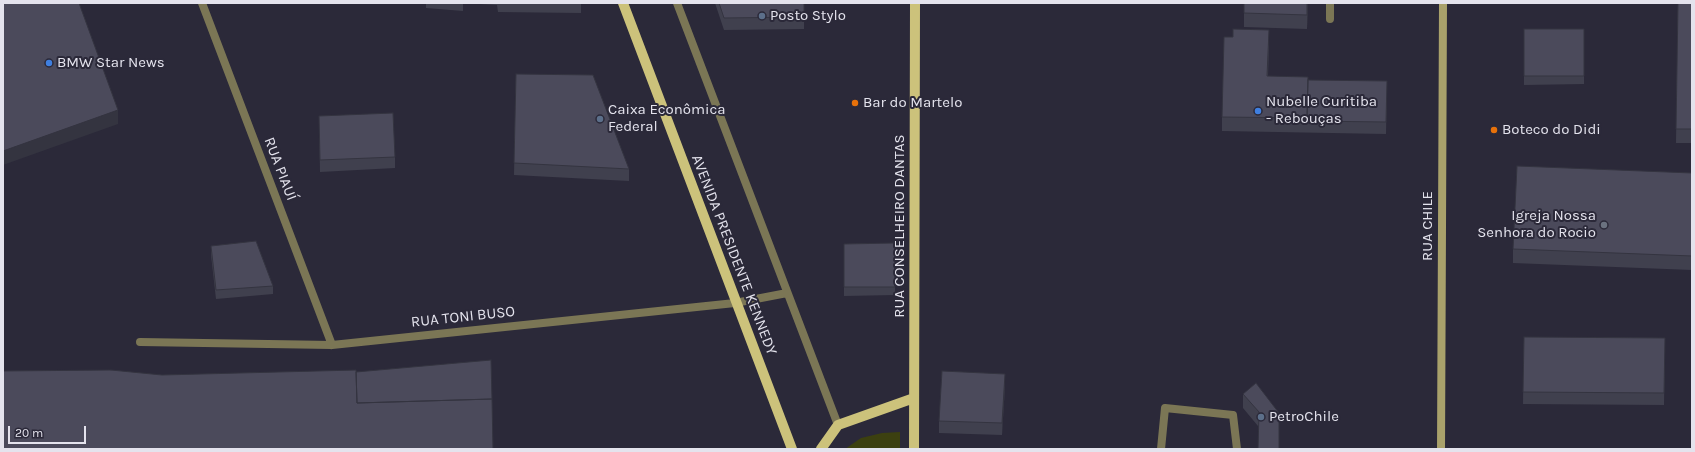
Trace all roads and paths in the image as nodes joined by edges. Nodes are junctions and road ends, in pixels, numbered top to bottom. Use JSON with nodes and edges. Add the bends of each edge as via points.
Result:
{"nodes":[{"id":1,"x":202,"y":3,"type":"edge"},
{"id":2,"x":623,"y":3,"type":"edge"},
{"id":3,"x":677,"y":3,"type":"edge"},
{"id":4,"x":915,"y":3,"type":"edge"},
{"id":5,"x":1330,"y":3,"type":"edge"},
{"id":6,"x":1443,"y":3,"type":"edge"},
{"id":7,"x":1330,"y":19,"type":"dead end"},
{"id":8,"x":787,"y":293,"type":"junction"},
{"id":9,"x":736,"y":303,"type":"junction"},
{"id":10,"x":140,"y":342,"type":"dead end"},
{"id":11,"x":332,"y":345,"type":"junction"},
{"id":12,"x":914,"y":398,"type":"junction"},
{"id":13,"x":838,"y":425,"type":"junction"},
{"id":14,"x":792,"y":449,"type":"edge"},
{"id":15,"x":821,"y":449,"type":"edge"},
{"id":16,"x":914,"y":449,"type":"edge"},
{"id":17,"x":1161,"y":449,"type":"edge"},
{"id":18,"x":1237,"y":449,"type":"edge"},
{"id":19,"x":1441,"y":449,"type":"edge"}],
"edges":[{"from":1,"to":11,"type":"street","name":"RUA PIAUÍ"},
{"from":2,"to":9,"type":"main road","name":"AVENIDA PRESIDENTE KENNEDY"},
{"from":3,"to":8,"type":"street"},
{"from":4,"to":12,"type":"main road","name":"RUA CONSELHEIRO DANTAS"},
{"from":5,"to":7,"type":"street"},
{"from":6,"to":19,"type":"main road","name":"RUA CHILE"},
{"from":8,"to":9,"type":"street","name":"RUA TONI BUSO"},
{"from":8,"to":13,"type":"street"},
{"from":9,"to":11,"type":"street","name":"RUA TONI BUSO"},
{"from":9,"to":14,"type":"main road","name":"AVENIDA PRESIDENTE KENNEDY"},
{"from":10,"to":11,"type":"street","name":"RUA TONI BUSO"},
{"from":12,"to":13,"type":"main road"},
{"from":12,"to":16,"type":"main road","name":"RUA CONSELHEIRO DANTAS"},
{"from":13,"to":15,"type":"main road"},
{"from":17,"to":18,"type":"street","via":[[1165,408],[1233,415]]}]}
